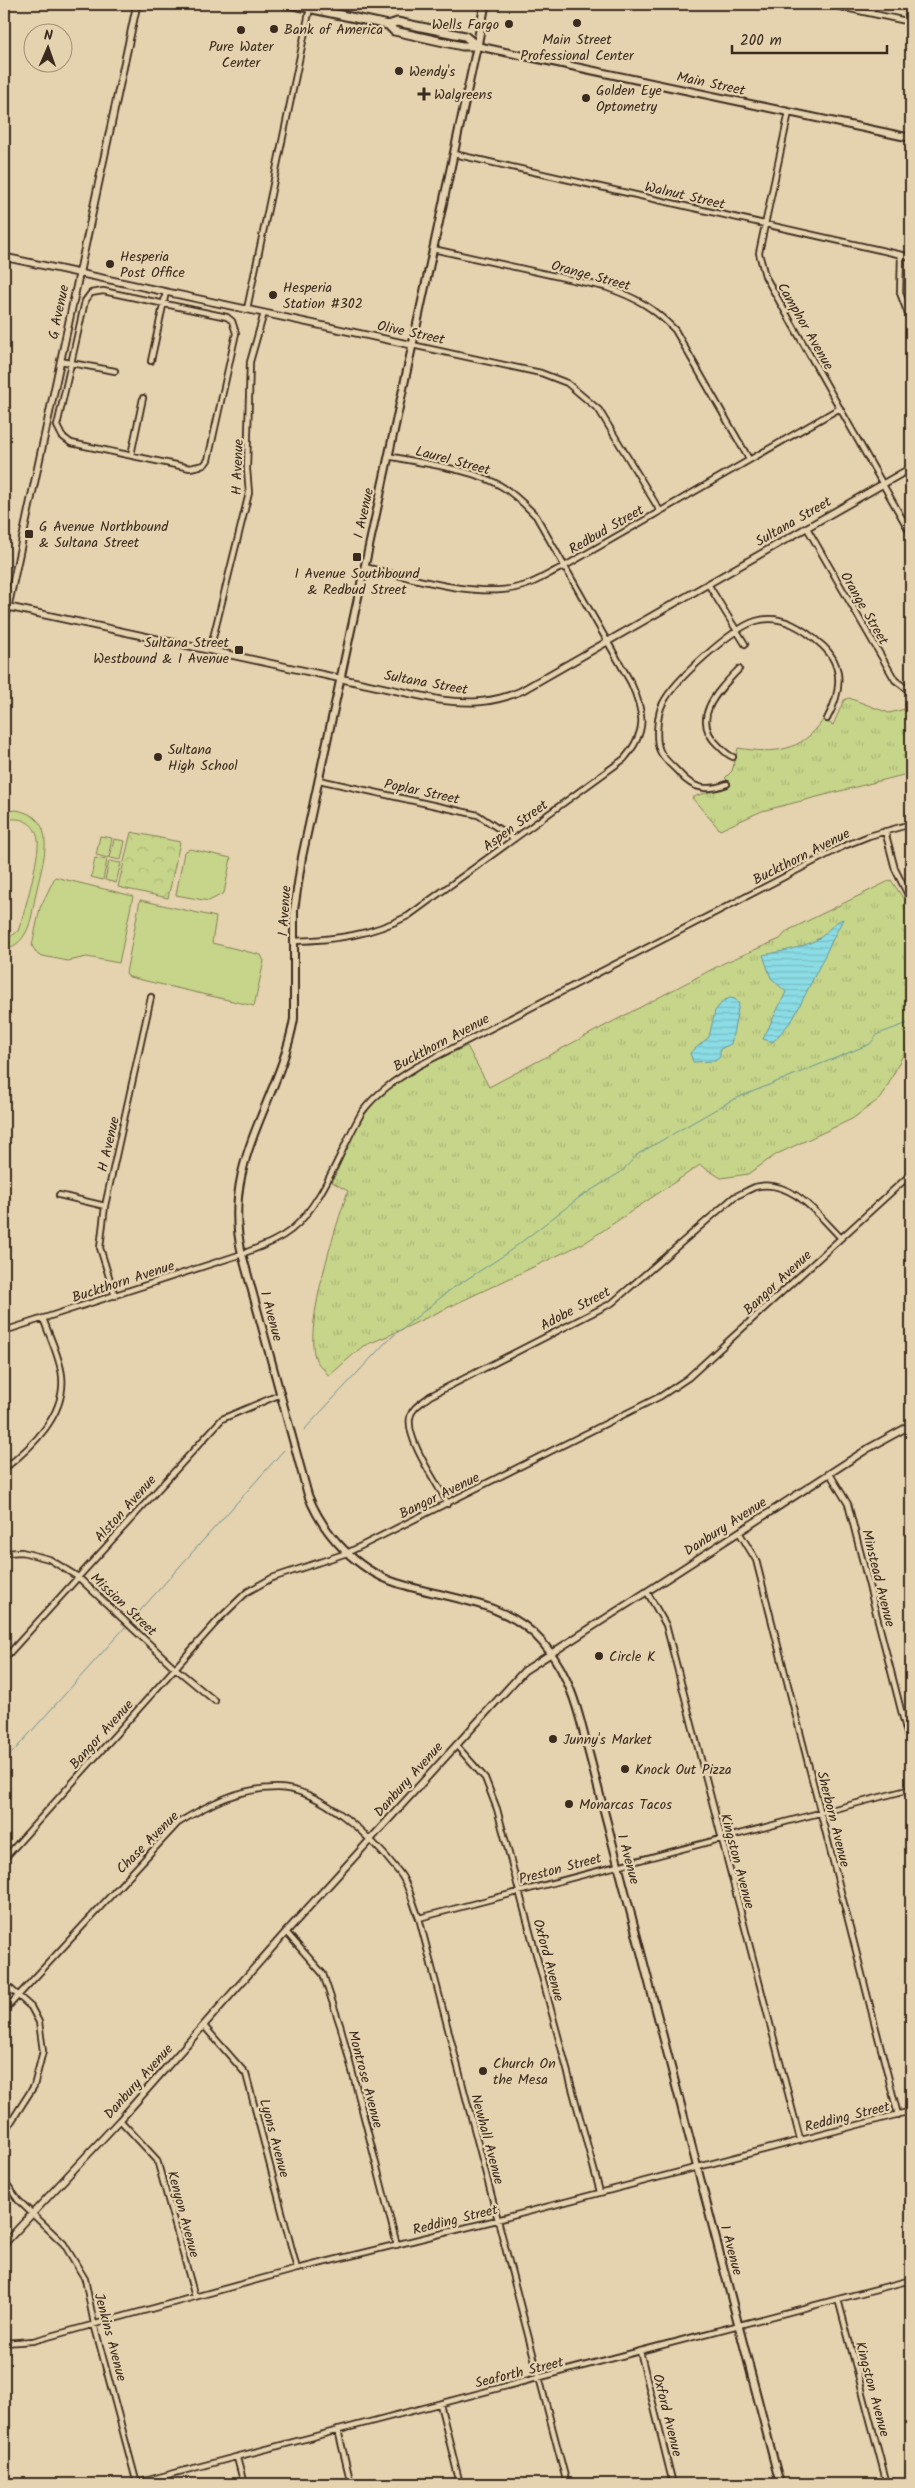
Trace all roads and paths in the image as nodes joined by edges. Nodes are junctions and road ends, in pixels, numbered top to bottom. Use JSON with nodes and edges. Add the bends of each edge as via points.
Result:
{"nodes":[{"id":1,"x":137,"y":4,"type":"edge"},
{"id":2,"x":289,"y":4,"type":"edge"},
{"id":3,"x":485,"y":4,"type":"edge"},
{"id":4,"x":827,"y":4,"type":"edge"},
{"id":5,"x":310,"y":8,"type":"junction"},
{"id":6,"x":911,"y":22,"type":"edge"},
{"id":7,"x":477,"y":46,"type":"junction"},
{"id":8,"x":789,"y":112,"type":"junction"},
{"id":9,"x":911,"y":138,"type":"edge"},
{"id":10,"x":454,"y":154,"type":"junction"},
{"id":11,"x":765,"y":226,"type":"junction"},
{"id":12,"x":434,"y":249,"type":"junction"},
{"id":13,"x":901,"y":255,"type":"junction"},
{"id":14,"x":4,"y":257,"type":"edge"},
{"id":15,"x":911,"y":257,"type":"edge"},
{"id":16,"x":78,"y":273,"type":"junction"},
{"id":17,"x":166,"y":292,"type":"junction"},
{"id":18,"x":163,"y":304,"type":"junction"},
{"id":19,"x":247,"y":309,"type":"junction"},
{"id":20,"x":264,"y":313,"type":"junction"},
{"id":21,"x":911,"y":322,"type":"edge"},
{"id":22,"x":412,"y":345,"type":"junction"},
{"id":23,"x":60,"y":361,"type":"junction"},
{"id":24,"x":151,"y":361,"type":"dead end"},
{"id":25,"x":71,"y":364,"type":"junction"},
{"id":26,"x":115,"y":371,"type":"dead end"},
{"id":27,"x":143,"y":398,"type":"dead end"},
{"id":28,"x":840,"y":408,"type":"junction"},
{"id":29,"x":131,"y":455,"type":"junction"},
{"id":30,"x":388,"y":456,"type":"junction"},
{"id":31,"x":749,"y":460,"type":"junction"},
{"id":32,"x":911,"y":468,"type":"edge"},
{"id":33,"x":883,"y":484,"type":"junction"},
{"id":34,"x":660,"y":511,"type":"junction"},
{"id":35,"x":807,"y":528,"type":"junction"},
{"id":36,"x":911,"y":534,"type":"edge"},
{"id":37,"x":565,"y":566,"type":"junction"},
{"id":38,"x":364,"y":567,"type":"junction"},
{"id":39,"x":708,"y":584,"type":"junction"},
{"id":40,"x":6,"y":606,"type":"edge"},
{"id":41,"x":4,"y":625,"type":"edge"},
{"id":42,"x":738,"y":632,"type":"junction"},
{"id":43,"x":608,"y":641,"type":"junction"},
{"id":44,"x":745,"y":644,"type":"dead end"},
{"id":45,"x":210,"y":650,"type":"junction"},
{"id":46,"x":739,"y":669,"type":"dead end"},
{"id":47,"x":341,"y":678,"type":"junction"},
{"id":48,"x":911,"y":692,"type":"edge"},
{"id":49,"x":827,"y":720,"type":"dead end"},
{"id":50,"x":733,"y":757,"type":"dead end"},
{"id":51,"x":319,"y":780,"type":"junction"},
{"id":52,"x":728,"y":784,"type":"dead end"},
{"id":53,"x":911,"y":824,"type":"edge"},
{"id":54,"x":885,"y":831,"type":"junction"},
{"id":55,"x":514,"y":839,"type":"junction"},
{"id":56,"x":911,"y":901,"type":"edge"},
{"id":57,"x":294,"y":941,"type":"junction"},
{"id":58,"x":151,"y":997,"type":"dead end"},
{"id":59,"x":911,"y":1174,"type":"edge"},
{"id":60,"x":59,"y":1195,"type":"dead end"},
{"id":61,"x":105,"y":1206,"type":"junction"},
{"id":62,"x":841,"y":1238,"type":"junction"},
{"id":63,"x":242,"y":1254,"type":"junction"},
{"id":64,"x":115,"y":1296,"type":"junction"},
{"id":65,"x":43,"y":1318,"type":"junction"},
{"id":66,"x":4,"y":1330,"type":"edge"},
{"id":67,"x":281,"y":1394,"type":"junction"},
{"id":68,"x":911,"y":1426,"type":"edge"},
{"id":69,"x":4,"y":1469,"type":"edge"},
{"id":70,"x":830,"y":1474,"type":"junction"},
{"id":71,"x":448,"y":1504,"type":"junction"},
{"id":72,"x":739,"y":1532,"type":"junction"},
{"id":73,"x":4,"y":1553,"type":"edge"},
{"id":74,"x":347,"y":1553,"type":"junction"},
{"id":75,"x":78,"y":1577,"type":"junction"},
{"id":76,"x":647,"y":1592,"type":"junction"},
{"id":77,"x":551,"y":1653,"type":"junction"},
{"id":78,"x":4,"y":1659,"type":"edge"},
{"id":79,"x":176,"y":1668,"type":"junction"},
{"id":80,"x":215,"y":1701,"type":"dead end"},
{"id":81,"x":456,"y":1745,"type":"junction"},
{"id":82,"x":911,"y":1750,"type":"edge"},
{"id":83,"x":911,"y":1789,"type":"edge"},
{"id":84,"x":821,"y":1812,"type":"junction"},
{"id":85,"x":721,"y":1840,"type":"junction"},
{"id":86,"x":370,"y":1841,"type":"junction"},
{"id":87,"x":4,"y":1859,"type":"edge"},
{"id":88,"x":618,"y":1865,"type":"junction"},
{"id":89,"x":518,"y":1891,"type":"junction"},
{"id":90,"x":419,"y":1918,"type":"junction"},
{"id":91,"x":286,"y":1932,"type":"junction"},
{"id":92,"x":4,"y":1983,"type":"edge"},
{"id":93,"x":18,"y":1996,"type":"junction"},
{"id":94,"x":4,"y":2011,"type":"edge"},
{"id":95,"x":204,"y":2026,"type":"junction"},
{"id":96,"x":911,"y":2111,"type":"edge"},
{"id":97,"x":898,"y":2115,"type":"junction"},
{"id":98,"x":120,"y":2120,"type":"junction"},
{"id":99,"x":4,"y":2133,"type":"edge"},
{"id":100,"x":800,"y":2139,"type":"junction"},
{"id":101,"x":697,"y":2166,"type":"junction"},
{"id":102,"x":4,"y":2180,"type":"edge"},
{"id":103,"x":600,"y":2192,"type":"junction"},
{"id":104,"x":32,"y":2212,"type":"junction"},
{"id":105,"x":497,"y":2220,"type":"junction"},
{"id":106,"x":4,"y":2244,"type":"edge"},
{"id":107,"x":398,"y":2245,"type":"junction"},
{"id":108,"x":297,"y":2269,"type":"junction"},
{"id":109,"x":911,"y":2280,"type":"edge"},
{"id":110,"x":195,"y":2297,"type":"junction"},
{"id":111,"x":838,"y":2299,"type":"junction"},
{"id":112,"x":94,"y":2324,"type":"junction"},
{"id":113,"x":738,"y":2324,"type":"junction"},
{"id":114,"x":4,"y":2343,"type":"edge"},
{"id":115,"x":640,"y":2351,"type":"junction"},
{"id":116,"x":539,"y":2379,"type":"junction"},
{"id":117,"x":440,"y":2404,"type":"junction"},
{"id":118,"x":338,"y":2430,"type":"junction"},
{"id":119,"x":237,"y":2458,"type":"junction"},
{"id":120,"x":135,"y":2484,"type":"edge"},
{"id":121,"x":244,"y":2484,"type":"edge"},
{"id":122,"x":351,"y":2484,"type":"edge"},
{"id":123,"x":460,"y":2484,"type":"edge"},
{"id":124,"x":567,"y":2484,"type":"edge"},
{"id":125,"x":673,"y":2484,"type":"edge"},
{"id":126,"x":780,"y":2484,"type":"edge"},
{"id":127,"x":887,"y":2484,"type":"edge"}],
"edges":[{"from":1,"to":16,"type":"street","name":"G Avenue"},
{"from":2,"to":5,"type":"main road","name":"Main Street"},
{"from":3,"to":7,"type":"main road","name":"I Avenue"},
{"from":4,"to":6,"type":"street"},
{"from":5,"to":7,"type":"main road","name":"Main Street","via":[[388,25],[397,22],[465,36]]},
{"from":5,"to":19,"type":"street"},
{"from":7,"to":8,"type":"main road","name":"Main Street"},
{"from":7,"to":10,"type":"main road","name":"I Avenue"},
{"from":8,"to":9,"type":"main road","name":"Main Street"},
{"from":8,"to":11,"type":"street","name":"Camphor Avenue"},
{"from":10,"to":11,"type":"street","name":"Walnut Street"},
{"from":10,"to":12,"type":"main road","name":"I Avenue"},
{"from":11,"to":13,"type":"street","name":"Walnut Street"},
{"from":11,"to":28,"type":"street","name":"Camphor Avenue","via":[[759,252],[765,276]]},
{"from":12,"to":22,"type":"main road","name":"I Avenue"},
{"from":12,"to":31,"type":"street","name":"Orange Street","via":[[605,287],[632,296],[660,314],[675,330]]},
{"from":13,"to":15,"type":"street","name":"Walnut Street"},
{"from":13,"to":21,"type":"street","via":[[900,293]]},
{"from":14,"to":16,"type":"street","name":"Olive Street"},
{"from":16,"to":17,"type":"street","name":"Olive Street"},
{"from":16,"to":23,"type":"street","name":"G Avenue"},
{"from":17,"to":18,"type":"street"},
{"from":17,"to":19,"type":"street","name":"Olive Street"},
{"from":18,"to":24,"type":"street"},
{"from":18,"to":25,"type":"street","via":[[103,291],[91,293],[86,301]]},
{"from":18,"to":29,"type":"street","via":[[227,317],[236,333],[208,460],[204,465],[190,468]]},
{"from":19,"to":20,"type":"street","name":"Olive Street"},
{"from":20,"to":22,"type":"street","name":"Olive Street"},
{"from":20,"to":45,"type":"street","name":"H Avenue","via":[[250,362],[249,493]]},
{"from":22,"to":30,"type":"main road","name":"I Avenue"},
{"from":22,"to":34,"type":"street","name":"Olive Street","via":[[542,373],[566,383],[599,410]]},
{"from":23,"to":25,"type":"street"},
{"from":23,"to":40,"type":"street","name":"G Avenue"},
{"from":25,"to":26,"type":"street"},
{"from":25,"to":29,"type":"street","via":[[57,426],[62,436],[71,443]]},
{"from":27,"to":29,"type":"street"},
{"from":28,"to":31,"type":"street","name":"Redbud Street"},
{"from":28,"to":33,"type":"street","name":"Camphor Avenue"},
{"from":30,"to":37,"type":"street","name":"Laurel Street","via":[[464,472],[500,485],[536,516]]},
{"from":30,"to":38,"type":"main road","name":"I Avenue"},
{"from":31,"to":34,"type":"street","name":"Redbud Street"},
{"from":32,"to":33,"type":"street","name":"Sultana Street"},
{"from":33,"to":35,"type":"street","name":"Sultana Street"},
{"from":33,"to":36,"type":"street","name":"Camphor Avenue"},
{"from":34,"to":37,"type":"street","name":"Redbud Street"},
{"from":35,"to":39,"type":"street","name":"Sultana Street"},
{"from":35,"to":48,"type":"street","name":"Orange Street","via":[[895,680]]},
{"from":37,"to":38,"type":"street","name":"Redbud Street","via":[[524,586],[493,591],[467,589]]},
{"from":37,"to":43,"type":"street","name":"Laurel Street"},
{"from":38,"to":47,"type":"main road","name":"I Avenue"},
{"from":39,"to":42,"type":"street"},
{"from":39,"to":43,"type":"street","name":"Sultana Street"},
{"from":40,"to":41,"type":"street","name":"G Avenue"},
{"from":40,"to":45,"type":"street","name":"Sultana Street"},
{"from":42,"to":44,"type":"street"},
{"from":42,"to":49,"type":"street","via":[[756,621],[777,620],[802,627],[826,650],[837,669],[839,692]]},
{"from":42,"to":52,"type":"street","via":[[718,644],[688,673],[663,702],[658,716],[660,751],[685,780],[712,790]]},
{"from":43,"to":47,"type":"street","name":"Sultana Street","via":[[521,691],[495,701],[446,701]]},
{"from":43,"to":55,"type":"street","name":"Aspen Street","via":[[641,705],[637,744],[624,759]]},
{"from":45,"to":47,"type":"street","name":"Sultana Street"},
{"from":46,"to":50,"type":"street","via":[[714,696],[706,719],[709,738]]},
{"from":47,"to":51,"type":"main road","name":"I Avenue"},
{"from":51,"to":55,"type":"street","name":"Poplar Street","via":[[478,815]]},
{"from":51,"to":57,"type":"main road","name":"I Avenue","via":[[296,895]]},
{"from":53,"to":54,"type":"street","name":"Buckthorn Avenue"},
{"from":54,"to":56,"type":"street","via":[[895,869]]},
{"from":54,"to":63,"type":"street","name":"Buckthorn Avenue","via":[[828,854],[392,1082],[362,1112],[303,1218],[280,1238]]},
{"from":55,"to":57,"type":"street","name":"Aspen Street","via":[[433,900],[386,927],[334,939]]},
{"from":57,"to":63,"type":"main road","name":"I Avenue","via":[[294,1019],[291,1034],[244,1159],[238,1187],[236,1220]]},
{"from":58,"to":61,"type":"street","name":"H Avenue"},
{"from":59,"to":62,"type":"street","name":"Bangor Avenue"},
{"from":60,"to":61,"type":"street"},
{"from":61,"to":64,"type":"street","name":"H Avenue","via":[[100,1248]]},
{"from":62,"to":71,"type":"street","name":"Bangor Avenue","via":[[688,1378],[660,1396]]},
{"from":62,"to":71,"type":"street","name":"Adobe Street","via":[[795,1195],[770,1186],[756,1187],[734,1197],[612,1303],[430,1396],[416,1406],[410,1418],[411,1435]]},
{"from":63,"to":64,"type":"street","name":"Buckthorn Avenue"},
{"from":63,"to":67,"type":"main road","name":"I Avenue"},
{"from":64,"to":65,"type":"street","name":"Buckthorn Avenue"},
{"from":65,"to":66,"type":"street","name":"Buckthorn Avenue"},
{"from":65,"to":69,"type":"street","via":[[62,1375],[62,1402],[45,1430]]},
{"from":67,"to":74,"type":"main road","name":"I Avenue","via":[[313,1507]]},
{"from":67,"to":75,"type":"street","name":"Alston Avenue","via":[[222,1419]]},
{"from":68,"to":70,"type":"street","name":"Danbury Avenue","via":[[882,1440]]},
{"from":70,"to":72,"type":"street","name":"Danbury Avenue"},
{"from":70,"to":82,"type":"street","name":"Minstead Avenue","via":[[848,1504]]},
{"from":71,"to":74,"type":"street","name":"Bangor Avenue"},
{"from":72,"to":76,"type":"street","name":"Danbury Avenue"},
{"from":72,"to":84,"type":"street","name":"Sherborn Avenue","via":[[756,1560]]},
{"from":73,"to":75,"type":"street","name":"Mission Street","via":[[22,1552],[49,1559]]},
{"from":74,"to":77,"type":"main road","name":"I Avenue","via":[[373,1572],[397,1583],[475,1602],[505,1614],[529,1630]]},
{"from":74,"to":79,"type":"street","name":"Bangor Avenue","via":[[272,1578],[247,1592]]},
{"from":75,"to":78,"type":"street","name":"Alston Avenue"},
{"from":75,"to":79,"type":"street","name":"Mission Street"},
{"from":76,"to":77,"type":"street","name":"Danbury Avenue"},
{"from":76,"to":85,"type":"street","name":"Kingston Avenue","via":[[666,1625]]},
{"from":77,"to":81,"type":"street","name":"Danbury Avenue","via":[[524,1671]]},
{"from":77,"to":88,"type":"main road","name":"I Avenue","via":[[572,1690]]},
{"from":79,"to":80,"type":"street","name":"Mission Street"},
{"from":79,"to":87,"type":"street","name":"Bangor Avenue"},
{"from":81,"to":86,"type":"street","name":"Danbury Avenue"},
{"from":81,"to":89,"type":"street","name":"Oxford Avenue","via":[[484,1778],[497,1809]]},
{"from":83,"to":84,"type":"street","name":"Preston Street"},
{"from":84,"to":85,"type":"street","name":"Preston Street"},
{"from":84,"to":97,"type":"street","name":"Sherborn Avenue"},
{"from":85,"to":88,"type":"street","name":"Preston Street"},
{"from":85,"to":100,"type":"street","name":"Kingston Avenue"},
{"from":86,"to":90,"type":"street","name":"Newhall Avenue","via":[[401,1874]]},
{"from":86,"to":91,"type":"street","name":"Danbury Avenue"},
{"from":86,"to":93,"type":"street","name":"Chase Avenue","via":[[327,1805],[303,1793],[278,1788],[244,1791],[210,1803],[178,1823]]},
{"from":88,"to":89,"type":"street","name":"Preston Street"},
{"from":88,"to":101,"type":"main road","name":"I Avenue"},
{"from":89,"to":90,"type":"street","name":"Preston Street"},
{"from":89,"to":103,"type":"street","name":"Oxford Avenue"},
{"from":90,"to":105,"type":"street","name":"Newhall Avenue"},
{"from":91,"to":95,"type":"street","name":"Danbury Avenue"},
{"from":91,"to":107,"type":"street","name":"Montrose Avenue","via":[[323,1974],[341,2028]]},
{"from":92,"to":93,"type":"street"},
{"from":93,"to":94,"type":"street","name":"Chase Avenue"},
{"from":93,"to":99,"type":"street","via":[[39,2022],[43,2051],[34,2086]]},
{"from":95,"to":98,"type":"street","name":"Danbury Avenue"},
{"from":95,"to":108,"type":"street","name":"Lyons Avenue","via":[[246,2074]]},
{"from":96,"to":97,"type":"street","name":"Redding Street"},
{"from":97,"to":100,"type":"street","name":"Redding Street"},
{"from":98,"to":104,"type":"street","name":"Danbury Avenue"},
{"from":98,"to":110,"type":"street","name":"Kenyon Avenue","via":[[157,2160]]},
{"from":100,"to":101,"type":"street","name":"Redding Street"},
{"from":101,"to":103,"type":"street","name":"Redding Street"},
{"from":101,"to":113,"type":"main road","name":"I Avenue"},
{"from":102,"to":104,"type":"street","name":"Jenkins Avenue","via":[[18,2200]]},
{"from":103,"to":105,"type":"street","name":"Redding Street"},
{"from":104,"to":106,"type":"street","name":"Danbury Avenue"},
{"from":104,"to":112,"type":"street","name":"Jenkins Avenue","via":[[64,2244],[85,2279]]},
{"from":105,"to":107,"type":"street","name":"Redding Street"},
{"from":105,"to":116,"type":"street","name":"Newhall Avenue"},
{"from":107,"to":108,"type":"street","name":"Redding Street"},
{"from":108,"to":110,"type":"street","name":"Redding Street"},
{"from":109,"to":111,"type":"street","name":"Seaforth Street"},
{"from":110,"to":112,"type":"street","name":"Redding Street"},
{"from":111,"to":113,"type":"street","name":"Seaforth Street"},
{"from":111,"to":127,"type":"street","name":"Kingston Avenue"},
{"from":112,"to":114,"type":"street","name":"Redding Street","via":[[33,2340]]},
{"from":112,"to":120,"type":"street","name":"Jenkins Avenue"},
{"from":113,"to":115,"type":"street","name":"Seaforth Street"},
{"from":113,"to":126,"type":"main road","name":"I Avenue"},
{"from":115,"to":116,"type":"street","name":"Seaforth Street"},
{"from":115,"to":125,"type":"street","name":"Oxford Avenue"},
{"from":116,"to":117,"type":"street","name":"Seaforth Street"},
{"from":116,"to":124,"type":"street","name":"Newhall Avenue"},
{"from":117,"to":118,"type":"street","name":"Seaforth Street"},
{"from":117,"to":123,"type":"street"},
{"from":118,"to":119,"type":"street","name":"Seaforth Street"},
{"from":118,"to":122,"type":"street"},
{"from":119,"to":120,"type":"street","name":"Seaforth Street"},
{"from":119,"to":121,"type":"street"}]}
